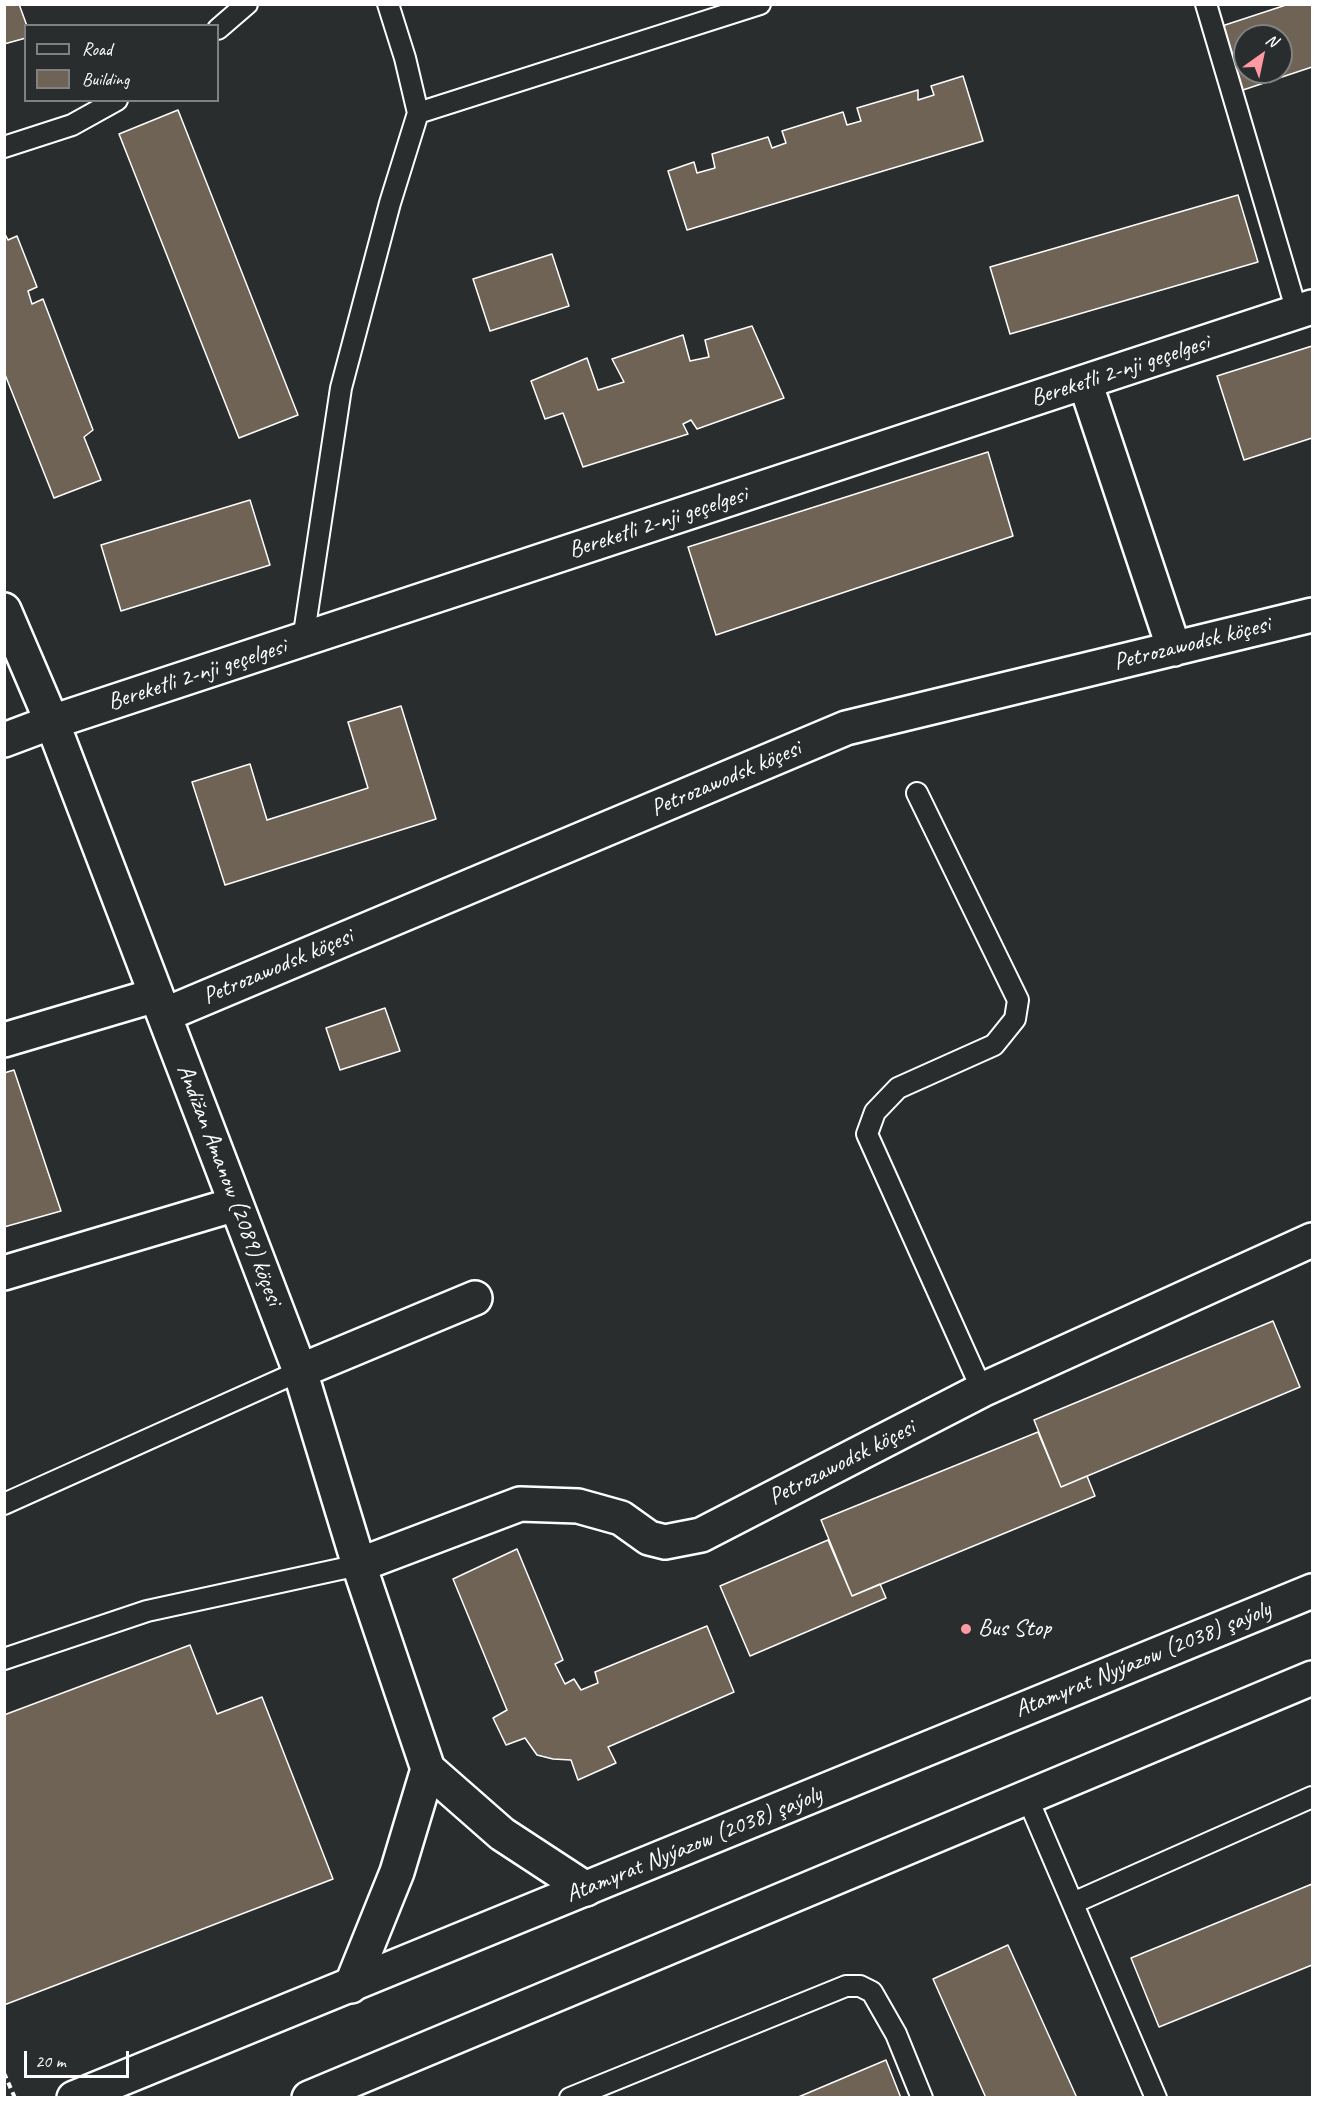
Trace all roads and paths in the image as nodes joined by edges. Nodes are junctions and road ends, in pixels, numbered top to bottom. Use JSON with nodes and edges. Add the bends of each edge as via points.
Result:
{"nodes":[{"id":1,"x":247,"y":4,"type":"edge"},
{"id":2,"x":388,"y":4,"type":"edge"},
{"id":3,"x":1206,"y":4,"type":"edge"},
{"id":4,"x":750,"y":6,"type":"edge"},
{"id":5,"x":219,"y":28,"type":"edge"},
{"id":6,"x":113,"y":102,"type":"edge"},
{"id":7,"x":418,"y":113,"type":"junction"},
{"id":8,"x":4,"y":147,"type":"edge"},
{"id":9,"x":1305,"y":310,"type":"edge"},
{"id":10,"x":1085,"y":382,"type":"junction"},
{"id":11,"x":4,"y":610,"type":"edge"},
{"id":12,"x":1312,"y":615,"type":"edge"},
{"id":13,"x":303,"y":640,"type":"junction"},
{"id":14,"x":1174,"y":649,"type":"junction"},
{"id":15,"x":52,"y":722,"type":"junction"},
{"id":16,"x":4,"y":740,"type":"edge"},
{"id":17,"x":917,"y":794,"type":"dead end"},
{"id":18,"x":160,"y":1005,"type":"junction"},
{"id":19,"x":4,"y":1040,"type":"edge"},
{"id":20,"x":236,"y":1204,"type":"junction"},
{"id":21,"x":1312,"y":1240,"type":"edge"},
{"id":22,"x":4,"y":1274,"type":"edge"},
{"id":23,"x":475,"y":1298,"type":"dead end"},
{"id":24,"x":300,"y":1371,"type":"junction"},
{"id":25,"x":982,"y":1390,"type":"junction"},
{"id":26,"x":4,"y":1504,"type":"edge"},
{"id":27,"x":358,"y":1565,"type":"junction"},
{"id":28,"x":1312,"y":1591,"type":"edge"},
{"id":29,"x":4,"y":1659,"type":"edge"},
{"id":30,"x":1312,"y":1678,"type":"edge"},
{"id":31,"x":428,"y":1769,"type":"junction"},
{"id":32,"x":1027,"y":1797,"type":"junction"},
{"id":33,"x":1312,"y":1797,"type":"edge"},
{"id":34,"x":586,"y":1889,"type":"junction"},
{"id":35,"x":1073,"y":1903,"type":"junction"},
{"id":36,"x":351,"y":1986,"type":"junction"},
{"id":37,"x":4,"y":2073,"type":"edge"},
{"id":38,"x":15,"y":2097,"type":"edge"},
{"id":39,"x":74,"y":2097,"type":"edge"},
{"id":40,"x":309,"y":2097,"type":"edge"},
{"id":41,"x":570,"y":2097,"type":"edge"},
{"id":42,"x":922,"y":2097,"type":"edge"},
{"id":43,"x":1156,"y":2097,"type":"edge"}],
"edges":[{"from":1,"to":5,"type":"lane"},
{"from":2,"to":7,"type":"lane"},
{"from":3,"to":9,"type":"lane"},
{"from":4,"to":7,"type":"lane"},
{"from":6,"to":8,"type":"lane","via":[[72,125]]},
{"from":7,"to":13,"type":"lane","via":[[341,388]]},
{"from":9,"to":10,"type":"street","name":"Bereketli 2-nji geçelgesi"},
{"from":10,"to":13,"type":"street","name":"Bereketli 2-nji geçelgesi"},
{"from":10,"to":14,"type":"street"},
{"from":11,"to":15,"type":"street","name":"Andižan Amanow (2089) köçesi"},
{"from":12,"to":14,"type":"street","name":"Petrozawodsk köçesi"},
{"from":13,"to":15,"type":"street","name":"Bereketli 2-nji geçelgesi"},
{"from":14,"to":18,"type":"street","name":"Petrozawodsk köçesi","via":[[846,728]]},
{"from":15,"to":16,"type":"street","name":"Bereketli 2-nji geçelgesi"},
{"from":15,"to":18,"type":"street","name":"Andižan Amanow (2089) köçesi"},
{"from":17,"to":25,"type":"lane","via":[[1018,1000],[1015,1019],[994,1045],[898,1088],[875,1112],[867,1134]]},
{"from":18,"to":19,"type":"street","name":"Petrozawodsk köçesi"},
{"from":18,"to":20,"type":"street","name":"Andižan Amanow (2089) köçesi"},
{"from":20,"to":22,"type":"street"},
{"from":20,"to":24,"type":"street","name":"Andižan Amanow (2089) köçesi"},
{"from":21,"to":25,"type":"street","name":"Petrozawodsk köçesi"},
{"from":23,"to":24,"type":"street"},
{"from":24,"to":26,"type":"lane"},
{"from":24,"to":27,"type":"street","name":"Andižan Amanow (2089) köçesi"},
{"from":25,"to":27,"type":"street","name":"Petrozawodsk köçesi","via":[[701,1535],[665,1542],[649,1538],[621,1518],[578,1506],[520,1504]]},
{"from":27,"to":29,"type":"lane","via":[[147,1611]]},
{"from":27,"to":31,"type":"street","name":"Andižan Amanow (2089) köçesi"},
{"from":28,"to":34,"type":"street","name":"Atamyrat Nyýazow (2038) şaýoly"},
{"from":30,"to":32,"type":"street"},
{"from":31,"to":34,"type":"street","name":"Andižan Amanow (2089) köçesi","via":[[502,1834]]},
{"from":31,"to":36,"type":"street","via":[[397,1872]]},
{"from":32,"to":35,"type":"lane"},
{"from":32,"to":40,"type":"street"},
{"from":33,"to":35,"type":"lane"},
{"from":34,"to":36,"type":"street","name":"Atamyrat Nyýazow (2038) şaýoly"},
{"from":35,"to":43,"type":"lane"},
{"from":36,"to":39,"type":"street","name":"Atamyrat Nyýazow (2038) şaýoly"},
{"from":37,"to":38,"type":"path"},
{"from":41,"to":42,"type":"lane","via":[[846,1986],[860,1986],[872,1992],[896,2034]]}]}
